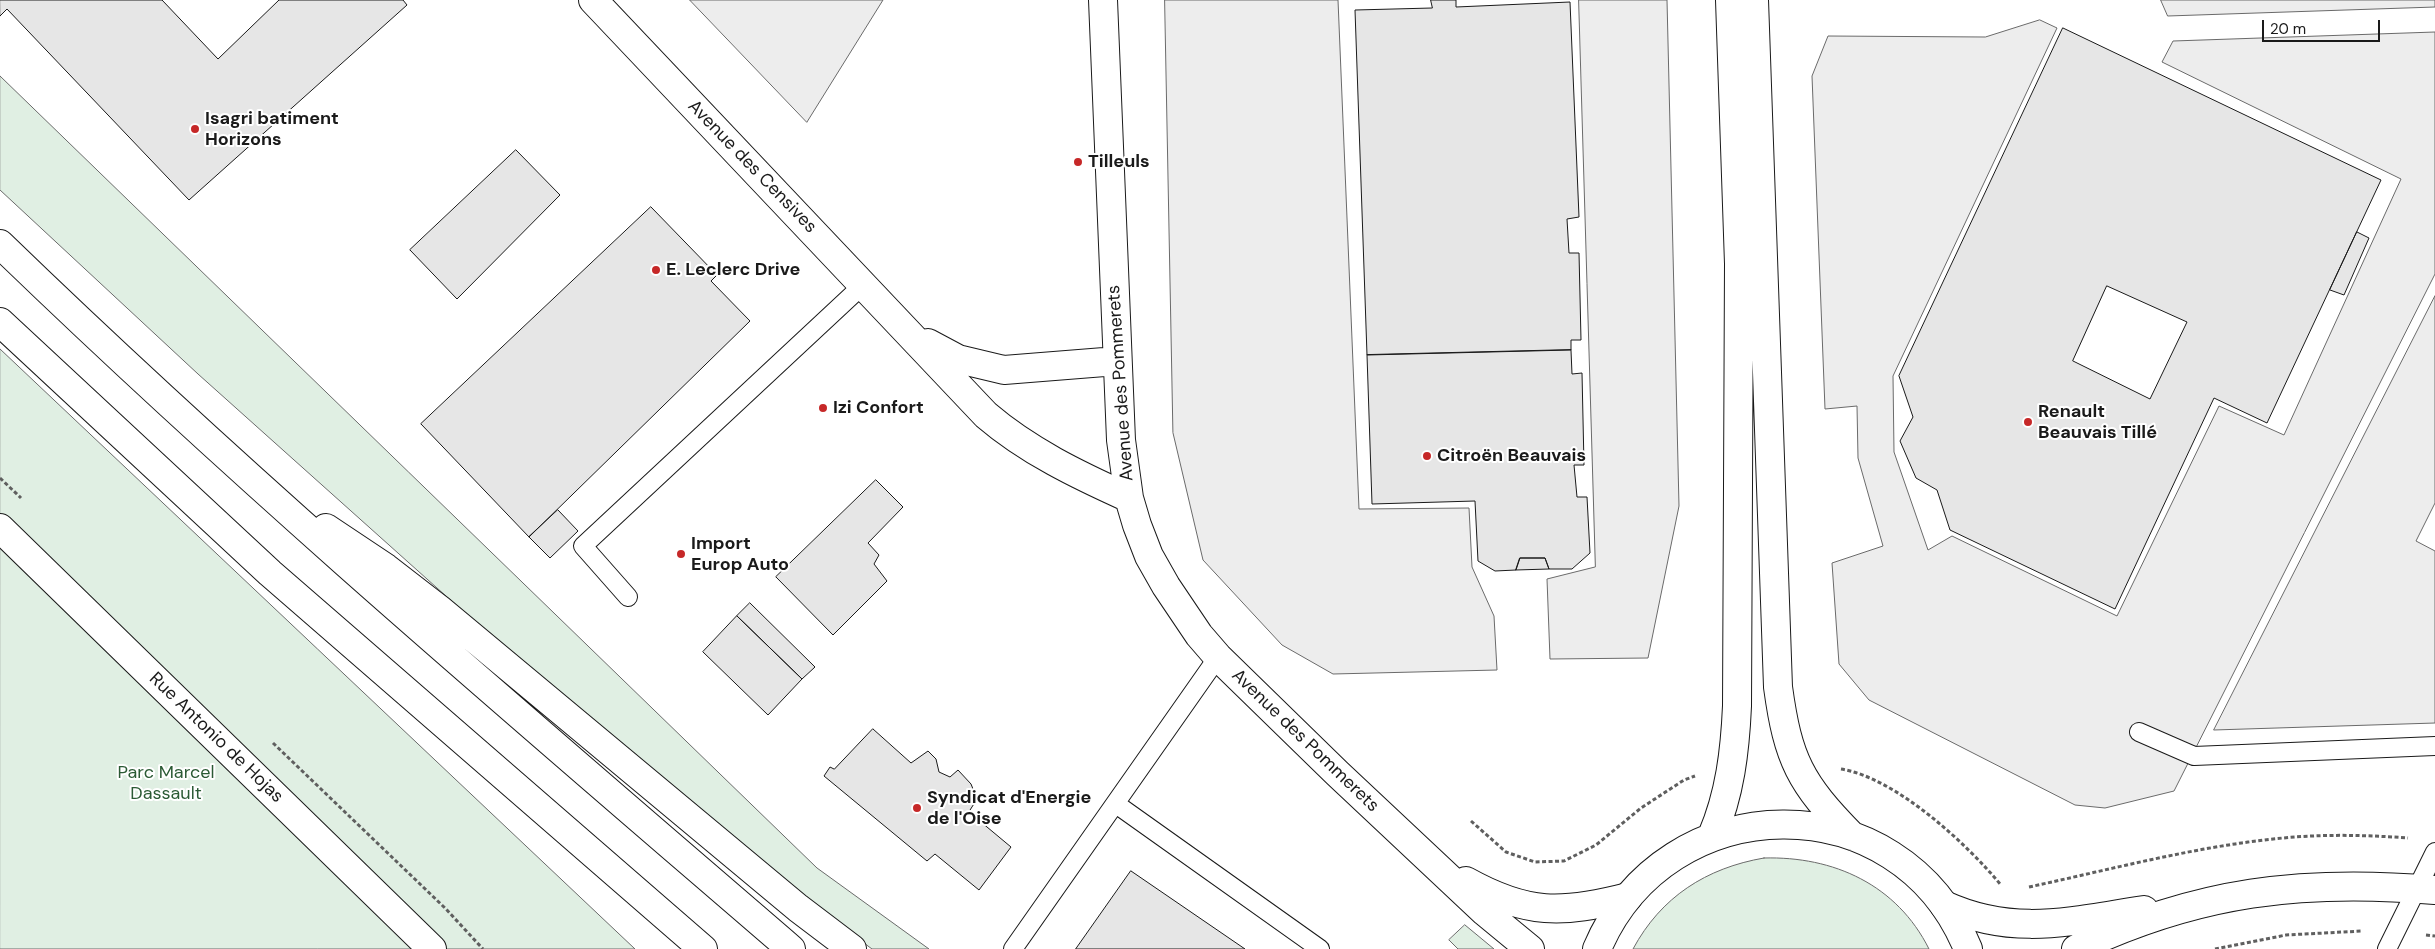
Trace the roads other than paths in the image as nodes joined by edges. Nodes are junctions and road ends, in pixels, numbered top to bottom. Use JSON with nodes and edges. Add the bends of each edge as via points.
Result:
{"nodes":[{"id":1,"x":593,"y":0,"type":"edge"},
{"id":2,"x":1103,"y":0,"type":"edge"},
{"id":3,"x":1730,"y":0,"type":"edge"},
{"id":4,"x":1754,"y":0,"type":"edge"},
{"id":5,"x":0,"y":244,"type":"edge"},
{"id":6,"x":864,"y":284,"type":"junction"},
{"id":7,"x":0,"y":322,"type":"edge"},
{"id":8,"x":911,"y":334,"type":"junction"},
{"id":9,"x":1118,"y":361,"type":"junction"},
{"id":10,"x":242,"y":471,"type":"junction"},
{"id":11,"x":1129,"y":498,"type":"junction"},
{"id":12,"x":0,"y":528,"type":"edge"},
{"id":13,"x":628,"y":597,"type":"dead end"},
{"id":14,"x":1218,"y":657,"type":"junction"},
{"id":15,"x":2139,"y":732,"type":"dead end"},
{"id":16,"x":2435,"y":746,"type":"edge"},
{"id":17,"x":1116,"y":804,"type":"junction"},
{"id":18,"x":561,"y":827,"type":"junction"},
{"id":19,"x":1712,"y":836,"type":"junction"},
{"id":20,"x":1852,"y":836,"type":"junction"},
{"id":21,"x":2435,"y":852,"type":"edge"},
{"id":22,"x":1432,"y":860,"type":"junction"},
{"id":23,"x":2427,"y":889,"type":"edge"},
{"id":24,"x":1628,"y":897,"type":"junction"},
{"id":25,"x":1944,"y":905,"type":"junction"},
{"id":26,"x":2188,"y":905,"type":"junction"},
{"id":27,"x":432,"y":949,"type":"edge"},
{"id":28,"x":675,"y":949,"type":"edge"},
{"id":29,"x":703,"y":949,"type":"edge"},
{"id":30,"x":791,"y":949,"type":"edge"},
{"id":31,"x":852,"y":949,"type":"edge"},
{"id":32,"x":1013,"y":949,"type":"edge"},
{"id":33,"x":1320,"y":949,"type":"edge"},
{"id":34,"x":1530,"y":949,"type":"edge"},
{"id":35,"x":1597,"y":949,"type":"edge"},
{"id":36,"x":1968,"y":949,"type":"edge"},
{"id":37,"x":2076,"y":949,"type":"edge"},
{"id":38,"x":2387,"y":949,"type":"edge"}],
"edges":[{"from":1,"to":6,"type":"main road","name":"Avenue des Censives"},
{"from":2,"to":9,"type":"main road","name":"Avenue des Pommerets"},
{"from":3,"to":19,"type":"main road","via":[[1739,264],[1737,706],[1728,788]]},
{"from":4,"to":20,"type":"main road","via":[[1778,687],[1785,732],[1798,768],[1818,800]]},
{"from":5,"to":10,"type":"main road"},
{"from":6,"to":8,"type":"main road","name":"Avenue des Censives"},
{"from":6,"to":13,"type":"lane","via":[[584,546]]},
{"from":7,"to":18,"type":"main road","via":[[270,573]]},
{"from":8,"to":9,"type":"main road","name":"Avenue des Censives","via":[[958,359],[1004,370]]},
{"from":8,"to":11,"type":"main road","name":"Avenue des Censives","via":[[968,398],[1006,432],[1060,465]]},
{"from":9,"to":11,"type":"main road","name":"Avenue des Pommerets","via":[[1121,440]]},
{"from":10,"to":30,"type":"main road","via":[[526,722]]},
{"from":10,"to":31,"type":"main road","via":[[386,568],[439,609],[798,908]]},
{"from":11,"to":14,"type":"main road","name":"Avenue des Pommerets","via":[[1149,556],[1183,613]]},
{"from":12,"to":27,"type":"main road","name":"Rue Antonio de Hojas"},
{"from":14,"to":17,"type":"lane"},
{"from":14,"to":22,"type":"main road","name":"Avenue des Pommerets"},
{"from":15,"to":16,"type":"lane","via":[[2194,756]]},
{"from":17,"to":32,"type":"lane"},
{"from":17,"to":33,"type":"lane"},
{"from":18,"to":28,"type":"main road"},
{"from":18,"to":29,"type":"main road"},
{"from":19,"to":20,"type":"main road","via":[[1749,826],[1788,824],[1815,826]]},
{"from":19,"to":24,"type":"main road","via":[[1666,861]]},
{"from":20,"to":25,"type":"main road","via":[[1879,848],[1902,864]]},
{"from":21,"to":23,"type":"lane"},
{"from":22,"to":24,"type":"main road","name":"Avenue des Pommerets","via":[[1494,897],[1523,906],[1569,909]]},
{"from":22,"to":34,"type":"main road","name":"Avenue des Pommerets","via":[[1485,912]]},
{"from":23,"to":26,"type":"main road","via":[[2305,886],[2220,897]]},
{"from":23,"to":38,"type":"lane","via":[[2395,932]]},
{"from":24,"to":35,"type":"main road","via":[[1607,927]]},
{"from":25,"to":26,"type":"main road","via":[[1990,922],[2029,925]]},
{"from":25,"to":36,"type":"main road"},
{"from":26,"to":37,"type":"main road"}]}
